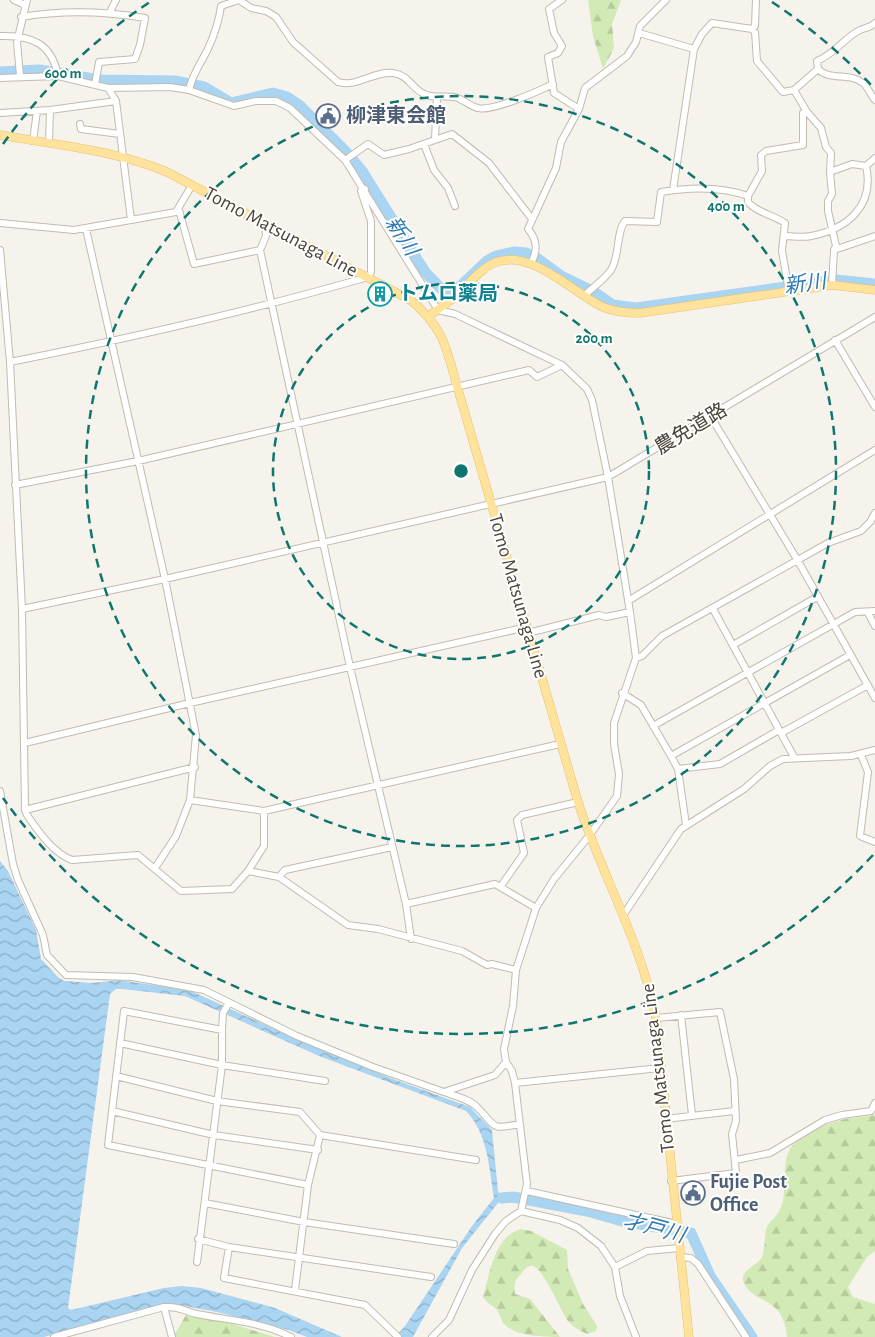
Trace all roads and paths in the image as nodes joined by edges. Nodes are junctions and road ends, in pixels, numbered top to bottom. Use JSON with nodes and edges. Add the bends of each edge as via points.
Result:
{"nodes":[{"id":1,"x":14,"y":0,"type":"edge"},
{"id":2,"x":116,"y":0,"type":"edge"},
{"id":3,"x":562,"y":0,"type":"edge"},
{"id":4,"x":666,"y":0,"type":"edge"},
{"id":5,"x":756,"y":0,"type":"edge"},
{"id":6,"x":26,"y":3,"type":"edge"},
{"id":7,"x":110,"y":12,"type":"junction"},
{"id":8,"x":21,"y":17,"type":"junction"},
{"id":9,"x":875,"y":23,"type":"edge"},
{"id":10,"x":752,"y":29,"type":"junction"},
{"id":11,"x":639,"y":33,"type":"junction"},
{"id":12,"x":0,"y":36,"type":"edge"},
{"id":13,"x":18,"y":36,"type":"junction"},
{"id":14,"x":694,"y":49,"type":"junction"},
{"id":15,"x":818,"y":69,"type":"junction"},
{"id":16,"x":20,"y":76,"type":"junction"},
{"id":17,"x":58,"y":76,"type":"junction"},
{"id":18,"x":0,"y":78,"type":"edge"},
{"id":19,"x":553,"y":84,"type":"junction"},
{"id":20,"x":95,"y":85,"type":"junction"},
{"id":21,"x":108,"y":88,"type":"junction"},
{"id":22,"x":189,"y":90,"type":"junction"},
{"id":23,"x":794,"y":90,"type":"junction"},
{"id":24,"x":874,"y":96,"type":"edge"},
{"id":25,"x":437,"y":98,"type":"junction"},
{"id":26,"x":116,"y":101,"type":"junction"},
{"id":27,"x":579,"y":109,"type":"junction"},
{"id":28,"x":50,"y":110,"type":"junction"},
{"id":29,"x":37,"y":111,"type":"junction"},
{"id":30,"x":807,"y":112,"type":"junction"},
{"id":31,"x":0,"y":113,"type":"edge"},
{"id":32,"x":80,"y":124,"type":"dead end"},
{"id":33,"x":120,"y":134,"type":"junction"},
{"id":34,"x":0,"y":135,"type":"edge"},
{"id":35,"x":435,"y":139,"type":"junction"},
{"id":36,"x":33,"y":141,"type":"junction"},
{"id":37,"x":49,"y":143,"type":"junction"},
{"id":38,"x":424,"y":144,"type":"junction"},
{"id":39,"x":123,"y":157,"type":"junction"},
{"id":40,"x":875,"y":158,"type":"edge"},
{"id":41,"x":345,"y":160,"type":"junction"},
{"id":42,"x":866,"y":166,"type":"junction"},
{"id":43,"x":830,"y":172,"type":"junction"},
{"id":44,"x":192,"y":185,"type":"junction"},
{"id":45,"x":365,"y":189,"type":"junction"},
{"id":46,"x":672,"y":190,"type":"junction"},
{"id":47,"x":748,"y":196,"type":"junction"},
{"id":48,"x":455,"y":206,"type":"dead end"},
{"id":49,"x":179,"y":210,"type":"junction"},
{"id":50,"x":532,"y":219,"type":"junction"},
{"id":51,"x":131,"y":220,"type":"junction"},
{"id":52,"x":0,"y":222,"type":"edge"},
{"id":53,"x":265,"y":224,"type":"junction"},
{"id":54,"x":86,"y":229,"type":"junction"},
{"id":55,"x":832,"y":230,"type":"junction"},
{"id":56,"x":784,"y":236,"type":"junction"},
{"id":57,"x":875,"y":236,"type":"edge"},
{"id":58,"x":0,"y":250,"type":"edge"},
{"id":59,"x":260,"y":250,"type":"junction"},
{"id":60,"x":834,"y":250,"type":"junction"},
{"id":61,"x":531,"y":263,"type":"junction"},
{"id":62,"x":368,"y":278,"type":"junction"},
{"id":63,"x":832,"y":281,"type":"junction"},
{"id":64,"x":875,"y":290,"type":"edge"},
{"id":65,"x":789,"y":291,"type":"junction"},
{"id":66,"x":585,"y":295,"type":"junction"},
{"id":67,"x":272,"y":305,"type":"junction"},
{"id":68,"x":438,"y":310,"type":"junction"},
{"id":69,"x":429,"y":316,"type":"junction"},
{"id":70,"x":875,"y":317,"type":"edge"},
{"id":71,"x":835,"y":340,"type":"junction"},
{"id":72,"x":112,"y":342,"type":"junction"},
{"id":73,"x":10,"y":362,"type":"junction"},
{"id":74,"x":562,"y":365,"type":"junction"},
{"id":75,"x":457,"y":386,"type":"junction"},
{"id":76,"x":875,"y":407,"type":"edge"},
{"id":77,"x":711,"y":417,"type":"junction"},
{"id":78,"x":298,"y":426,"type":"junction"},
{"id":79,"x":875,"y":450,"type":"edge"},
{"id":80,"x":138,"y":462,"type":"junction"},
{"id":81,"x":608,"y":477,"type":"junction"},
{"id":82,"x":15,"y":485,"type":"junction"},
{"id":83,"x":491,"y":504,"type":"junction"},
{"id":84,"x":875,"y":513,"type":"edge"},
{"id":85,"x":771,"y":515,"type":"junction"},
{"id":86,"x":324,"y":543,"type":"junction"},
{"id":87,"x":798,"y":561,"type":"junction"},
{"id":88,"x":165,"y":579,"type":"junction"},
{"id":89,"x":817,"y":597,"type":"junction"},
{"id":90,"x":628,"y":601,"type":"junction"},
{"id":91,"x":22,"y":609,"type":"junction"},
{"id":92,"x":713,"y":609,"type":"junction"},
{"id":93,"x":630,"y":612,"type":"junction"},
{"id":94,"x":872,"y":612,"type":"edge"},
{"id":95,"x":833,"y":625,"type":"junction"},
{"id":96,"x":875,"y":626,"type":"edge"},
{"id":97,"x":528,"y":630,"type":"junction"},
{"id":98,"x":733,"y":645,"type":"junction"},
{"id":99,"x":850,"y":655,"type":"junction"},
{"id":100,"x":636,"y":658,"type":"junction"},
{"id":101,"x":350,"y":667,"type":"junction"},
{"id":102,"x":748,"y":672,"type":"junction"},
{"id":103,"x":868,"y":685,"type":"junction"},
{"id":104,"x":622,"y":693,"type":"junction"},
{"id":105,"x":875,"y":698,"type":"edge"},
{"id":106,"x":190,"y":702,"type":"junction"},
{"id":107,"x":765,"y":702,"type":"junction"},
{"id":108,"x":653,"y":726,"type":"junction"},
{"id":109,"x":780,"y":731,"type":"junction"},
{"id":110,"x":25,"y":743,"type":"junction"},
{"id":111,"x":560,"y":744,"type":"junction"},
{"id":112,"x":875,"y":750,"type":"edge"},
{"id":113,"x":861,"y":754,"type":"junction"},
{"id":114,"x":671,"y":756,"type":"junction"},
{"id":115,"x":794,"y":757,"type":"junction"},
{"id":116,"x":195,"y":767,"type":"junction"},
{"id":117,"x":678,"y":769,"type":"junction"},
{"id":118,"x":377,"y":785,"type":"junction"},
{"id":119,"x":0,"y":791,"type":"edge"},
{"id":120,"x":190,"y":800,"type":"junction"},
{"id":121,"x":578,"y":802,"type":"junction"},
{"id":122,"x":25,"y":810,"type":"junction"},
{"id":123,"x":264,"y":810,"type":"junction"},
{"id":124,"x":686,"y":825,"type":"junction"},
{"id":125,"x":589,"y":836,"type":"junction"},
{"id":126,"x":875,"y":842,"type":"edge"},
{"id":127,"x":392,"y":847,"type":"junction"},
{"id":128,"x":155,"y":868,"type":"junction"},
{"id":129,"x":248,"y":871,"type":"junction"},
{"id":130,"x":279,"y":877,"type":"junction"},
{"id":131,"x":501,"y":886,"type":"junction"},
{"id":132,"x":406,"y":904,"type":"junction"},
{"id":133,"x":536,"y":908,"type":"junction"},
{"id":134,"x":624,"y":914,"type":"junction"},
{"id":135,"x":411,"y":938,"type":"junction"},
{"id":136,"x":516,"y":970,"type":"junction"},
{"id":137,"x":228,"y":1005,"type":"junction"},
{"id":138,"x":681,"y":1015,"type":"junction"},
{"id":139,"x":656,"y":1018,"type":"junction"},
{"id":140,"x":222,"y":1030,"type":"junction"},
{"id":141,"x":120,"y":1043,"type":"junction"},
{"id":142,"x":506,"y":1062,"type":"junction"},
{"id":143,"x":222,"y":1065,"type":"junction"},
{"id":144,"x":660,"y":1068,"type":"junction"},
{"id":145,"x":116,"y":1076,"type":"junction"},
{"id":146,"x":325,"y":1081,"type":"dead end"},
{"id":147,"x":515,"y":1083,"type":"junction"},
{"id":148,"x":444,"y":1092,"type":"junction"},
{"id":149,"x":217,"y":1101,"type":"junction"},
{"id":150,"x":875,"y":1103,"type":"edge"},
{"id":151,"x":734,"y":1110,"type":"junction"},
{"id":152,"x":112,"y":1111,"type":"junction"},
{"id":153,"x":692,"y":1115,"type":"junction"},
{"id":154,"x":665,"y":1118,"type":"junction"},
{"id":155,"x":520,"y":1124,"type":"junction"},
{"id":156,"x":214,"y":1135,"type":"junction"},
{"id":157,"x":320,"y":1135,"type":"junction"},
{"id":158,"x":318,"y":1150,"type":"junction"},
{"id":159,"x":476,"y":1160,"type":"dead end"},
{"id":160,"x":736,"y":1160,"type":"junction"},
{"id":161,"x":210,"y":1167,"type":"junction"},
{"id":162,"x":671,"y":1181,"type":"junction"},
{"id":163,"x":308,"y":1185,"type":"junction"},
{"id":164,"x":525,"y":1197,"type":"junction"},
{"id":165,"x":205,"y":1204,"type":"junction"},
{"id":166,"x":521,"y":1211,"type":"junction"},
{"id":167,"x":304,"y":1222,"type":"junction"},
{"id":168,"x":677,"y":1226,"type":"junction"},
{"id":169,"x":198,"y":1239,"type":"junction"},
{"id":170,"x":454,"y":1244,"type":"dead end"},
{"id":171,"x":229,"y":1247,"type":"junction"},
{"id":172,"x":679,"y":1248,"type":"junction"},
{"id":173,"x":298,"y":1257,"type":"junction"},
{"id":174,"x":680,"y":1257,"type":"junction"},
{"id":175,"x":197,"y":1262,"type":"dead end"},
{"id":176,"x":614,"y":1267,"type":"junction"},
{"id":177,"x":431,"y":1277,"type":"dead end"},
{"id":178,"x":295,"y":1290,"type":"junction"},
{"id":179,"x":164,"y":1307,"type":"junction"},
{"id":180,"x":54,"y":1337,"type":"edge"},
{"id":181,"x":172,"y":1337,"type":"edge"},
{"id":182,"x":290,"y":1337,"type":"edge"},
{"id":183,"x":398,"y":1337,"type":"edge"},
{"id":184,"x":432,"y":1337,"type":"edge"},
{"id":185,"x":636,"y":1337,"type":"edge"},
{"id":186,"x":689,"y":1337,"type":"edge"},
{"id":187,"x":746,"y":1337,"type":"edge"}],
"edges":[{"from":1,"to":6,"type":"street"},
{"from":2,"to":7,"type":"street"},
{"from":3,"to":19,"type":"street","via":[[549,9],[554,32],[562,46],[558,53],[548,57]]},
{"from":4,"to":11,"type":"street","via":[[640,26]]},
{"from":5,"to":10,"type":"street","via":[[755,26]]},
{"from":6,"to":8,"type":"street"},
{"from":7,"to":8,"type":"street"},
{"from":7,"to":20,"type":"street","via":[[145,18],[140,45],[135,59],[99,62]]},
{"from":8,"to":13,"type":"street"},
{"from":9,"to":15,"type":"street","via":[[817,61]]},
{"from":10,"to":14,"type":"street","via":[[712,23]]},
{"from":10,"to":23,"type":"street","via":[[755,32],[757,61],[783,92]]},
{"from":11,"to":14,"type":"street"},
{"from":11,"to":27,"type":"street","via":[[627,56],[585,88]]},
{"from":12,"to":13,"type":"street"},
{"from":13,"to":16,"type":"street"},
{"from":13,"to":17,"type":"street","via":[[45,48],[56,65]]},
{"from":14,"to":46,"type":"street"},
{"from":15,"to":23,"type":"street"},
{"from":15,"to":24,"type":"street","via":[[822,74],[849,77],[864,83]]},
{"from":16,"to":17,"type":"street"},
{"from":16,"to":18,"type":"street"},
{"from":17,"to":20,"type":"street"},
{"from":19,"to":25,"type":"street","via":[[520,99],[488,108],[478,109],[454,96]]},
{"from":19,"to":27,"type":"street","via":[[554,93]]},
{"from":20,"to":21,"type":"street"},
{"from":21,"to":22,"type":"street","via":[[170,87]]},
{"from":21,"to":26,"type":"street"},
{"from":22,"to":25,"type":"street","via":[[191,79],[219,22],[221,6],[239,0],[276,17],[293,42],[338,82],[348,85],[380,74],[394,73],[406,77],[423,94]]},
{"from":22,"to":41,"type":"street","via":[[234,106],[276,101],[290,108]]},
{"from":23,"to":30,"type":"street"},
{"from":25,"to":35,"type":"street"},
{"from":26,"to":28,"type":"street"},
{"from":26,"to":33,"type":"street"},
{"from":27,"to":50,"type":"street","via":[[561,142],[556,168]]},
{"from":28,"to":29,"type":"street"},
{"from":28,"to":37,"type":"street"},
{"from":29,"to":31,"type":"street"},
{"from":29,"to":36,"type":"street"},
{"from":30,"to":43,"type":"street","via":[[821,128],[826,147],[832,152]]},
{"from":30,"to":47,"type":"street","via":[[803,113],[803,144],[766,150],[761,155],[762,171]]},
{"from":32,"to":33,"type":"street","via":[[81,129]]},
{"from":33,"to":39,"type":"street"},
{"from":34,"to":36,"type":"main road","name":"Tomo Matsunaga Line"},
{"from":35,"to":38,"type":"street"},
{"from":35,"to":50,"type":"street","via":[[452,134],[478,153]]},
{"from":36,"to":37,"type":"main road","name":"Tomo Matsunaga Line"},
{"from":37,"to":39,"type":"main road","name":"Tomo Matsunaga Line"},
{"from":38,"to":41,"type":"street","via":[[384,155],[368,144]]},
{"from":38,"to":48,"type":"street","via":[[434,170],[448,188]]},
{"from":39,"to":44,"type":"main road","name":"Tomo Matsunaga Line","via":[[143,162]]},
{"from":39,"to":51,"type":"street"},
{"from":40,"to":42,"type":"street"},
{"from":41,"to":45,"type":"street"},
{"from":42,"to":43,"type":"street","via":[[852,164]]},
{"from":42,"to":55,"type":"street","via":[[870,179],[859,209],[844,226]]},
{"from":43,"to":55,"type":"street","via":[[832,194],[828,210]]},
{"from":44,"to":49,"type":"street"},
{"from":44,"to":53,"type":"main road","name":"Tomo Matsunaga Line"},
{"from":45,"to":62,"type":"street","via":[[361,192],[371,221],[371,272]]},
{"from":45,"to":68,"type":"street"},
{"from":46,"to":47,"type":"street","via":[[730,190]]},
{"from":46,"to":66,"type":"street","via":[[661,192],[657,222],[625,221],[611,270]]},
{"from":47,"to":56,"type":"street","via":[[748,202],[754,209],[772,214],[785,223]]},
{"from":49,"to":51,"type":"street"},
{"from":49,"to":59,"type":"street","via":[[194,264]]},
{"from":50,"to":61,"type":"street","via":[[528,229],[534,236],[536,254]]},
{"from":51,"to":54,"type":"street"},
{"from":52,"to":54,"type":"street"},
{"from":53,"to":59,"type":"street","via":[[266,236]]},
{"from":53,"to":62,"type":"main road","name":"Tomo Matsunaga Line"},
{"from":54,"to":72,"type":"street"},
{"from":55,"to":56,"type":"street","via":[[810,237]]},
{"from":55,"to":60,"type":"street"},
{"from":56,"to":65,"type":"street","via":[[782,251]]},
{"from":57,"to":60,"type":"street"},
{"from":58,"to":73,"type":"street"},
{"from":59,"to":67,"type":"street"},
{"from":60,"to":63,"type":"street"},
{"from":61,"to":66,"type":"main road"},
{"from":61,"to":68,"type":"main road","via":[[507,259],[494,263]]},
{"from":62,"to":67,"type":"street"},
{"from":62,"to":69,"type":"main road","name":"Tomo Matsunaga Line","via":[[412,301]]},
{"from":63,"to":64,"type":"main road"},
{"from":63,"to":65,"type":"main road"},
{"from":65,"to":66,"type":"main road","via":[[640,314],[602,306]]},
{"from":67,"to":72,"type":"street"},
{"from":67,"to":78,"type":"street"},
{"from":68,"to":69,"type":"main road"},
{"from":68,"to":74,"type":"street","via":[[455,314]]},
{"from":69,"to":75,"type":"main road","name":"Tomo Matsunaga Line","via":[[446,347]]},
{"from":70,"to":71,"type":"street","name":"農免道路"},
{"from":71,"to":76,"type":"street"},
{"from":71,"to":77,"type":"street","name":"農免道路"},
{"from":72,"to":73,"type":"street"},
{"from":72,"to":80,"type":"street"},
{"from":73,"to":82,"type":"street"},
{"from":74,"to":75,"type":"street","via":[[538,377],[529,370]]},
{"from":74,"to":81,"type":"street","via":[[587,389],[592,400]]},
{"from":75,"to":78,"type":"street"},
{"from":75,"to":83,"type":"main road","name":"Tomo Matsunaga Line"},
{"from":77,"to":81,"type":"street","name":"農免道路"},
{"from":77,"to":85,"type":"street"},
{"from":78,"to":80,"type":"street"},
{"from":78,"to":86,"type":"street"},
{"from":79,"to":85,"type":"street"},
{"from":80,"to":82,"type":"street"},
{"from":80,"to":88,"type":"street"},
{"from":81,"to":83,"type":"street","name":"農免道路"},
{"from":81,"to":90,"type":"street"},
{"from":82,"to":91,"type":"street"},
{"from":83,"to":86,"type":"street","name":"農免道路"},
{"from":83,"to":97,"type":"main road","name":"Tomo Matsunaga Line"},
{"from":84,"to":87,"type":"street","via":[[861,531],[828,543]]},
{"from":85,"to":87,"type":"street"},
{"from":85,"to":90,"type":"street"},
{"from":86,"to":88,"type":"street","name":"農免道路"},
{"from":86,"to":101,"type":"street"},
{"from":87,"to":89,"type":"street"},
{"from":87,"to":92,"type":"street"},
{"from":88,"to":91,"type":"street","name":"農免道路"},
{"from":88,"to":106,"type":"street"},
{"from":89,"to":95,"type":"street"},
{"from":89,"to":98,"type":"street"},
{"from":90,"to":93,"type":"street"},
{"from":91,"to":110,"type":"street"},
{"from":92,"to":98,"type":"street"},
{"from":92,"to":100,"type":"street","via":[[662,636]]},
{"from":93,"to":97,"type":"street"},
{"from":93,"to":100,"type":"street"},
{"from":94,"to":95,"type":"street","via":[[855,612]]},
{"from":94,"to":96,"type":"street"},
{"from":95,"to":99,"type":"street"},
{"from":95,"to":102,"type":"street"},
{"from":97,"to":101,"type":"street"},
{"from":97,"to":111,"type":"main road","name":"Tomo Matsunaga Line"},
{"from":98,"to":102,"type":"street"},
{"from":99,"to":103,"type":"street"},
{"from":99,"to":107,"type":"street"},
{"from":100,"to":104,"type":"street"},
{"from":101,"to":106,"type":"street"},
{"from":101,"to":118,"type":"street"},
{"from":102,"to":107,"type":"street"},
{"from":102,"to":108,"type":"street"},
{"from":103,"to":105,"type":"street"},
{"from":103,"to":109,"type":"street"},
{"from":104,"to":108,"type":"street","via":[[641,705]]},
{"from":104,"to":125,"type":"street","via":[[614,723],[619,774],[616,796]]},
{"from":106,"to":110,"type":"street"},
{"from":106,"to":116,"type":"street","via":[[196,735]]},
{"from":107,"to":109,"type":"street"},
{"from":107,"to":114,"type":"street"},
{"from":108,"to":114,"type":"street"},
{"from":109,"to":115,"type":"street"},
{"from":109,"to":117,"type":"street","via":[[720,764]]},
{"from":110,"to":122,"type":"street"},
{"from":111,"to":118,"type":"street"},
{"from":111,"to":121,"type":"main road","name":"Tomo Matsunaga Line"},
{"from":112,"to":113,"type":"street"},
{"from":113,"to":115,"type":"street"},
{"from":113,"to":126,"type":"street","via":[[868,772],[860,836]]},
{"from":114,"to":117,"type":"street"},
{"from":115,"to":124,"type":"street","via":[[770,766],[744,789]]},
{"from":116,"to":120,"type":"street"},
{"from":116,"to":122,"type":"street"},
{"from":117,"to":124,"type":"street"},
{"from":118,"to":123,"type":"street"},
{"from":118,"to":127,"type":"street"},
{"from":119,"to":137,"type":"street","via":[[18,880],[43,935],[47,955],[66,975],[133,977],[161,982],[204,990]]},
{"from":120,"to":123,"type":"street"},
{"from":120,"to":128,"type":"street","via":[[176,836]]},
{"from":121,"to":125,"type":"main road","name":"Tomo Matsunaga Line"},
{"from":121,"to":131,"type":"street","via":[[522,815],[517,820],[524,853]]},
{"from":122,"to":128,"type":"street","via":[[36,828],[65,858],[138,855]]},
{"from":123,"to":129,"type":"street","via":[[264,846]]},
{"from":124,"to":134,"type":"street","via":[[672,840]]},
{"from":125,"to":133,"type":"street","via":[[554,879]]},
{"from":125,"to":134,"type":"main road","name":"Tomo Matsunaga Line"},
{"from":127,"to":130,"type":"street","via":[[285,870]]},
{"from":127,"to":132,"type":"street"},
{"from":128,"to":129,"type":"street","via":[[170,883],[187,892],[232,888]]},
{"from":129,"to":130,"type":"street"},
{"from":130,"to":135,"type":"street","via":[[348,925]]},
{"from":131,"to":132,"type":"street","via":[[496,884]]},
{"from":131,"to":133,"type":"street"},
{"from":132,"to":135,"type":"street"},
{"from":133,"to":136,"type":"street"},
{"from":134,"to":139,"type":"main road","name":"Tomo Matsunaga Line","via":[[646,972]]},
{"from":135,"to":136,"type":"street","via":[[462,952],[487,965]]},
{"from":136,"to":142,"type":"street","via":[[504,1049]]},
{"from":137,"to":140,"type":"street","via":[[223,1013]]},
{"from":137,"to":148,"type":"street","via":[[331,1050]]},
{"from":138,"to":139,"type":"street"},
{"from":138,"to":151,"type":"street","via":[[720,1012],[734,1079]]},
{"from":138,"to":153,"type":"street"},
{"from":139,"to":144,"type":"main road","name":"Tomo Matsunaga Line"},
{"from":140,"to":141,"type":"street","via":[[124,1011]]},
{"from":140,"to":143,"type":"street"},
{"from":141,"to":143,"type":"street"},
{"from":141,"to":145,"type":"street"},
{"from":142,"to":147,"type":"street"},
{"from":142,"to":148,"type":"street","via":[[495,1075]]},
{"from":143,"to":146,"type":"street"},
{"from":143,"to":149,"type":"street"},
{"from":144,"to":147,"type":"street"},
{"from":144,"to":154,"type":"main road","name":"Tomo Matsunaga Line"},
{"from":145,"to":149,"type":"street"},
{"from":145,"to":152,"type":"street"},
{"from":147,"to":155,"type":"street"},
{"from":148,"to":155,"type":"street","via":[[476,1106],[494,1126]]},
{"from":149,"to":156,"type":"street"},
{"from":149,"to":157,"type":"street","via":[[300,1112]]},
{"from":150,"to":160,"type":"street","via":[[871,1111],[825,1120],[770,1153]]},
{"from":151,"to":153,"type":"street"},
{"from":151,"to":160,"type":"street","via":[[736,1120],[732,1134]]},
{"from":152,"to":156,"type":"street"},
{"from":152,"to":161,"type":"street","via":[[108,1145]]},
{"from":153,"to":154,"type":"street"},
{"from":154,"to":162,"type":"main road","name":"Tomo Matsunaga Line"},
{"from":155,"to":164,"type":"street"},
{"from":156,"to":158,"type":"street"},
{"from":156,"to":161,"type":"street"},
{"from":157,"to":158,"type":"street"},
{"from":157,"to":159,"type":"street"},
{"from":158,"to":163,"type":"street"},
{"from":160,"to":162,"type":"street","via":[[736,1173]]},
{"from":161,"to":163,"type":"street"},
{"from":161,"to":165,"type":"street"},
{"from":162,"to":168,"type":"main road","name":"Tomo Matsunaga Line"},
{"from":163,"to":167,"type":"street"},
{"from":164,"to":166,"type":"street"},
{"from":164,"to":168,"type":"street"},
{"from":165,"to":167,"type":"street"},
{"from":165,"to":169,"type":"street"},
{"from":166,"to":176,"type":"street","via":[[560,1220],[578,1228],[601,1246]]},
{"from":166,"to":184,"type":"street","via":[[494,1234],[472,1270],[449,1320]]},
{"from":167,"to":170,"type":"street"},
{"from":167,"to":173,"type":"street"},
{"from":168,"to":172,"type":"main road","name":"Tomo Matsunaga Line"},
{"from":169,"to":171,"type":"street"},
{"from":169,"to":175,"type":"street"},
{"from":171,"to":173,"type":"street"},
{"from":171,"to":178,"type":"street","via":[[224,1278]]},
{"from":172,"to":174,"type":"main road","name":"Tomo Matsunaga Line"},
{"from":172,"to":176,"type":"street","via":[[647,1251]]},
{"from":173,"to":177,"type":"street"},
{"from":173,"to":178,"type":"street"},
{"from":174,"to":186,"type":"main road","name":"Tomo Matsunaga Line"},
{"from":174,"to":187,"type":"street","via":[[690,1258],[698,1264]]},
{"from":176,"to":185,"type":"street","via":[[620,1296]]},
{"from":178,"to":183,"type":"street","via":[[365,1305]]},
{"from":179,"to":180,"type":"street"},
{"from":179,"to":181,"type":"street"},
{"from":179,"to":182,"type":"street","via":[[178,1306],[195,1314],[234,1320]]}]}
